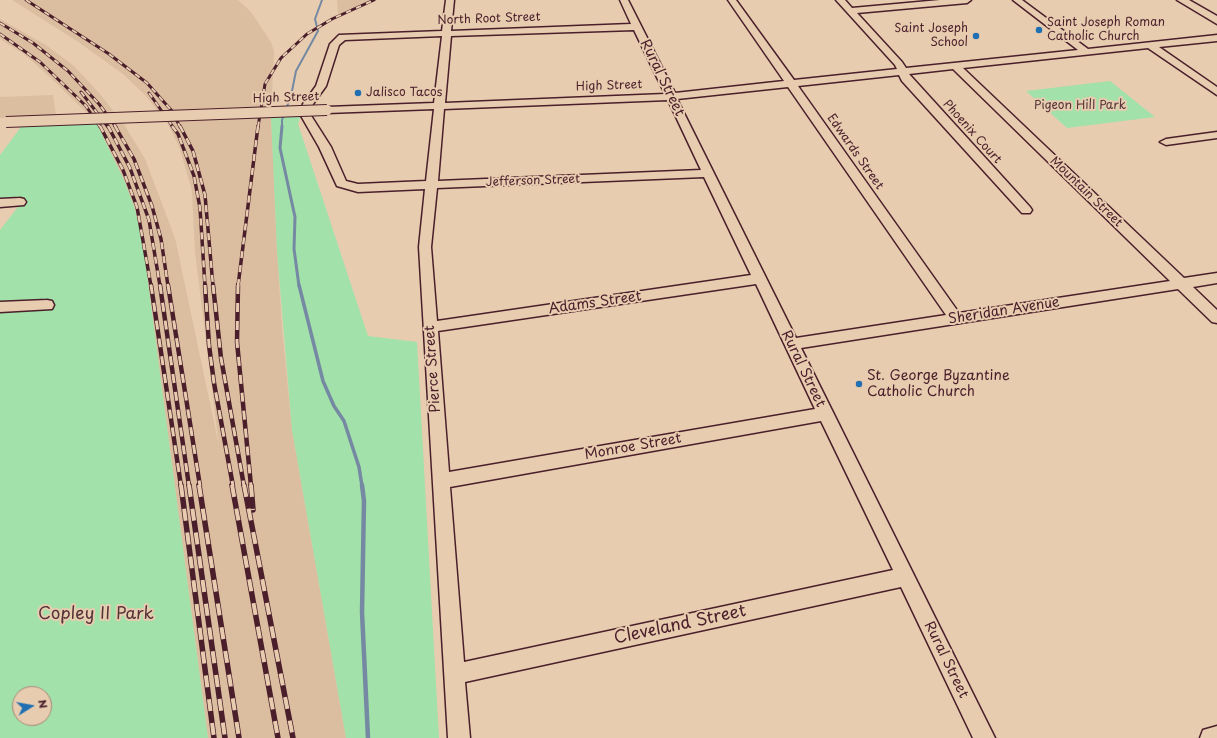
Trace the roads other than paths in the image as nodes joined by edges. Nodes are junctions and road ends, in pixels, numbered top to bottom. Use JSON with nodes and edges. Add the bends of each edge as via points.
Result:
{"nodes":[{"id":1,"x":450,"y":0,"type":"edge"},
{"id":2,"x":624,"y":0,"type":"edge"},
{"id":3,"x":732,"y":0,"type":"edge"},
{"id":4,"x":840,"y":0,"type":"edge"},
{"id":5,"x":967,"y":0,"type":"edge"},
{"id":6,"x":1017,"y":0,"type":"edge"},
{"id":7,"x":1182,"y":0,"type":"edge"},
{"id":8,"x":850,"y":11,"type":"junction"},
{"id":9,"x":1217,"y":21,"type":"edge"},
{"id":10,"x":637,"y":26,"type":"junction"},
{"id":11,"x":448,"y":32,"type":"junction"},
{"id":12,"x":1217,"y":38,"type":"edge"},
{"id":13,"x":1150,"y":45,"type":"junction"},
{"id":14,"x":1086,"y":52,"type":"junction"},
{"id":15,"x":955,"y":66,"type":"junction"},
{"id":16,"x":902,"y":71,"type":"junction"},
{"id":17,"x":791,"y":84,"type":"junction"},
{"id":18,"x":1217,"y":92,"type":"edge"},
{"id":19,"x":671,"y":96,"type":"junction"},
{"id":20,"x":440,"y":106,"type":"junction"},
{"id":21,"x":3,"y":122,"type":"edge"},
{"id":22,"x":1217,"y":135,"type":"edge"},
{"id":23,"x":1166,"y":142,"type":"dead end"},
{"id":24,"x":708,"y":174,"type":"junction"},
{"id":25,"x":432,"y":185,"type":"junction"},
{"id":26,"x":358,"y":188,"type":"joint"},
{"id":27,"x":20,"y":202,"type":"dead end"},
{"id":28,"x":0,"y":203,"type":"edge"},
{"id":29,"x":1026,"y":210,"type":"dead end"},
{"id":30,"x":1217,"y":278,"type":"edge"},
{"id":31,"x":759,"y":279,"type":"junction"},
{"id":32,"x":1180,"y":283,"type":"junction"},
{"id":33,"x":47,"y":305,"type":"dead end"},
{"id":34,"x":0,"y":307,"type":"edge"},
{"id":35,"x":956,"y":318,"type":"junction"},
{"id":36,"x":1217,"y":318,"type":"edge"},
{"id":37,"x":430,"y":327,"type":"junction"},
{"id":38,"x":791,"y":344,"type":"junction"},
{"id":39,"x":825,"y":414,"type":"junction"},
{"id":40,"x":440,"y":480,"type":"junction"},
{"id":41,"x":905,"y":577,"type":"junction"},
{"id":42,"x":454,"y":674,"type":"junction"},
{"id":43,"x":1217,"y":736,"type":"edge"},
{"id":44,"x":459,"y":738,"type":"edge"},
{"id":45,"x":984,"y":738,"type":"edge"},
{"id":46,"x":1211,"y":738,"type":"edge"}],
"edges":[{"from":1,"to":11,"type":"street","name":"Pierce Street"},
{"from":2,"to":10,"type":"street","name":"Rural Street"},
{"from":3,"to":17,"type":"street","name":"Edwards Street"},
{"from":4,"to":8,"type":"street","name":"Phoenix Court"},
{"from":5,"to":8,"type":"street"},
{"from":6,"to":14,"type":"street"},
{"from":7,"to":9,"type":"street"},
{"from":8,"to":16,"type":"street","name":"Phoenix Court","via":[[899,64]]},
{"from":10,"to":11,"type":"street","name":"North Root Street"},
{"from":10,"to":19,"type":"street","name":"Rural Street"},
{"from":11,"to":20,"type":"street","name":"Pierce Street"},
{"from":11,"to":26,"type":"street","name":"North Root Street","via":[[342,36],[335,44],[321,86],[305,110],[325,146],[341,183]]},
{"from":12,"to":13,"type":"street","name":"High Street"},
{"from":13,"to":14,"type":"street","name":"High Street"},
{"from":13,"to":18,"type":"street"},
{"from":14,"to":15,"type":"street","name":"High Street"},
{"from":15,"to":16,"type":"street","name":"High Street"},
{"from":15,"to":32,"type":"street","name":"Mountain Street"},
{"from":16,"to":17,"type":"street","name":"High Street"},
{"from":16,"to":29,"type":"street","name":"Phoenix Court","via":[[906,79]]},
{"from":17,"to":19,"type":"street","name":"High Street"},
{"from":17,"to":35,"type":"street","name":"Edwards Street"},
{"from":19,"to":20,"type":"street","name":"High Street"},
{"from":19,"to":24,"type":"street","name":"Rural Street"},
{"from":20,"to":21,"type":"street","name":"High Street","bridge":true},
{"from":20,"to":25,"type":"street","name":"Pierce Street"},
{"from":22,"to":23,"type":"street"},
{"from":24,"to":25,"type":"street","name":"Jefferson Street"},
{"from":24,"to":31,"type":"street","name":"Rural Street"},
{"from":25,"to":26,"type":"street","name":"Jefferson Street"},
{"from":25,"to":37,"type":"street","name":"Pierce Street","via":[[425,247]]},
{"from":27,"to":28,"type":"street"},
{"from":30,"to":32,"type":"street","name":"Sheridan Avenue"},
{"from":31,"to":37,"type":"street","name":"Adams Street"},
{"from":31,"to":38,"type":"street","name":"Rural Street"},
{"from":32,"to":35,"type":"street","name":"Sheridan Avenue"},
{"from":32,"to":36,"type":"street","name":"Mountain Street"},
{"from":33,"to":34,"type":"street"},
{"from":35,"to":38,"type":"street","name":"Sheridan Avenue"},
{"from":37,"to":40,"type":"street","name":"Pierce Street"},
{"from":38,"to":39,"type":"street","name":"Rural Street"},
{"from":39,"to":40,"type":"street","name":"Monroe Street"},
{"from":39,"to":41,"type":"street","name":"Rural Street"},
{"from":40,"to":42,"type":"street","name":"Pierce Street"},
{"from":41,"to":42,"type":"street","name":"Cleveland Street"},
{"from":41,"to":45,"type":"street","name":"Rural Street"},
{"from":42,"to":44,"type":"street","name":"Pierce Street"},
{"from":43,"to":46,"type":"street"}]}
